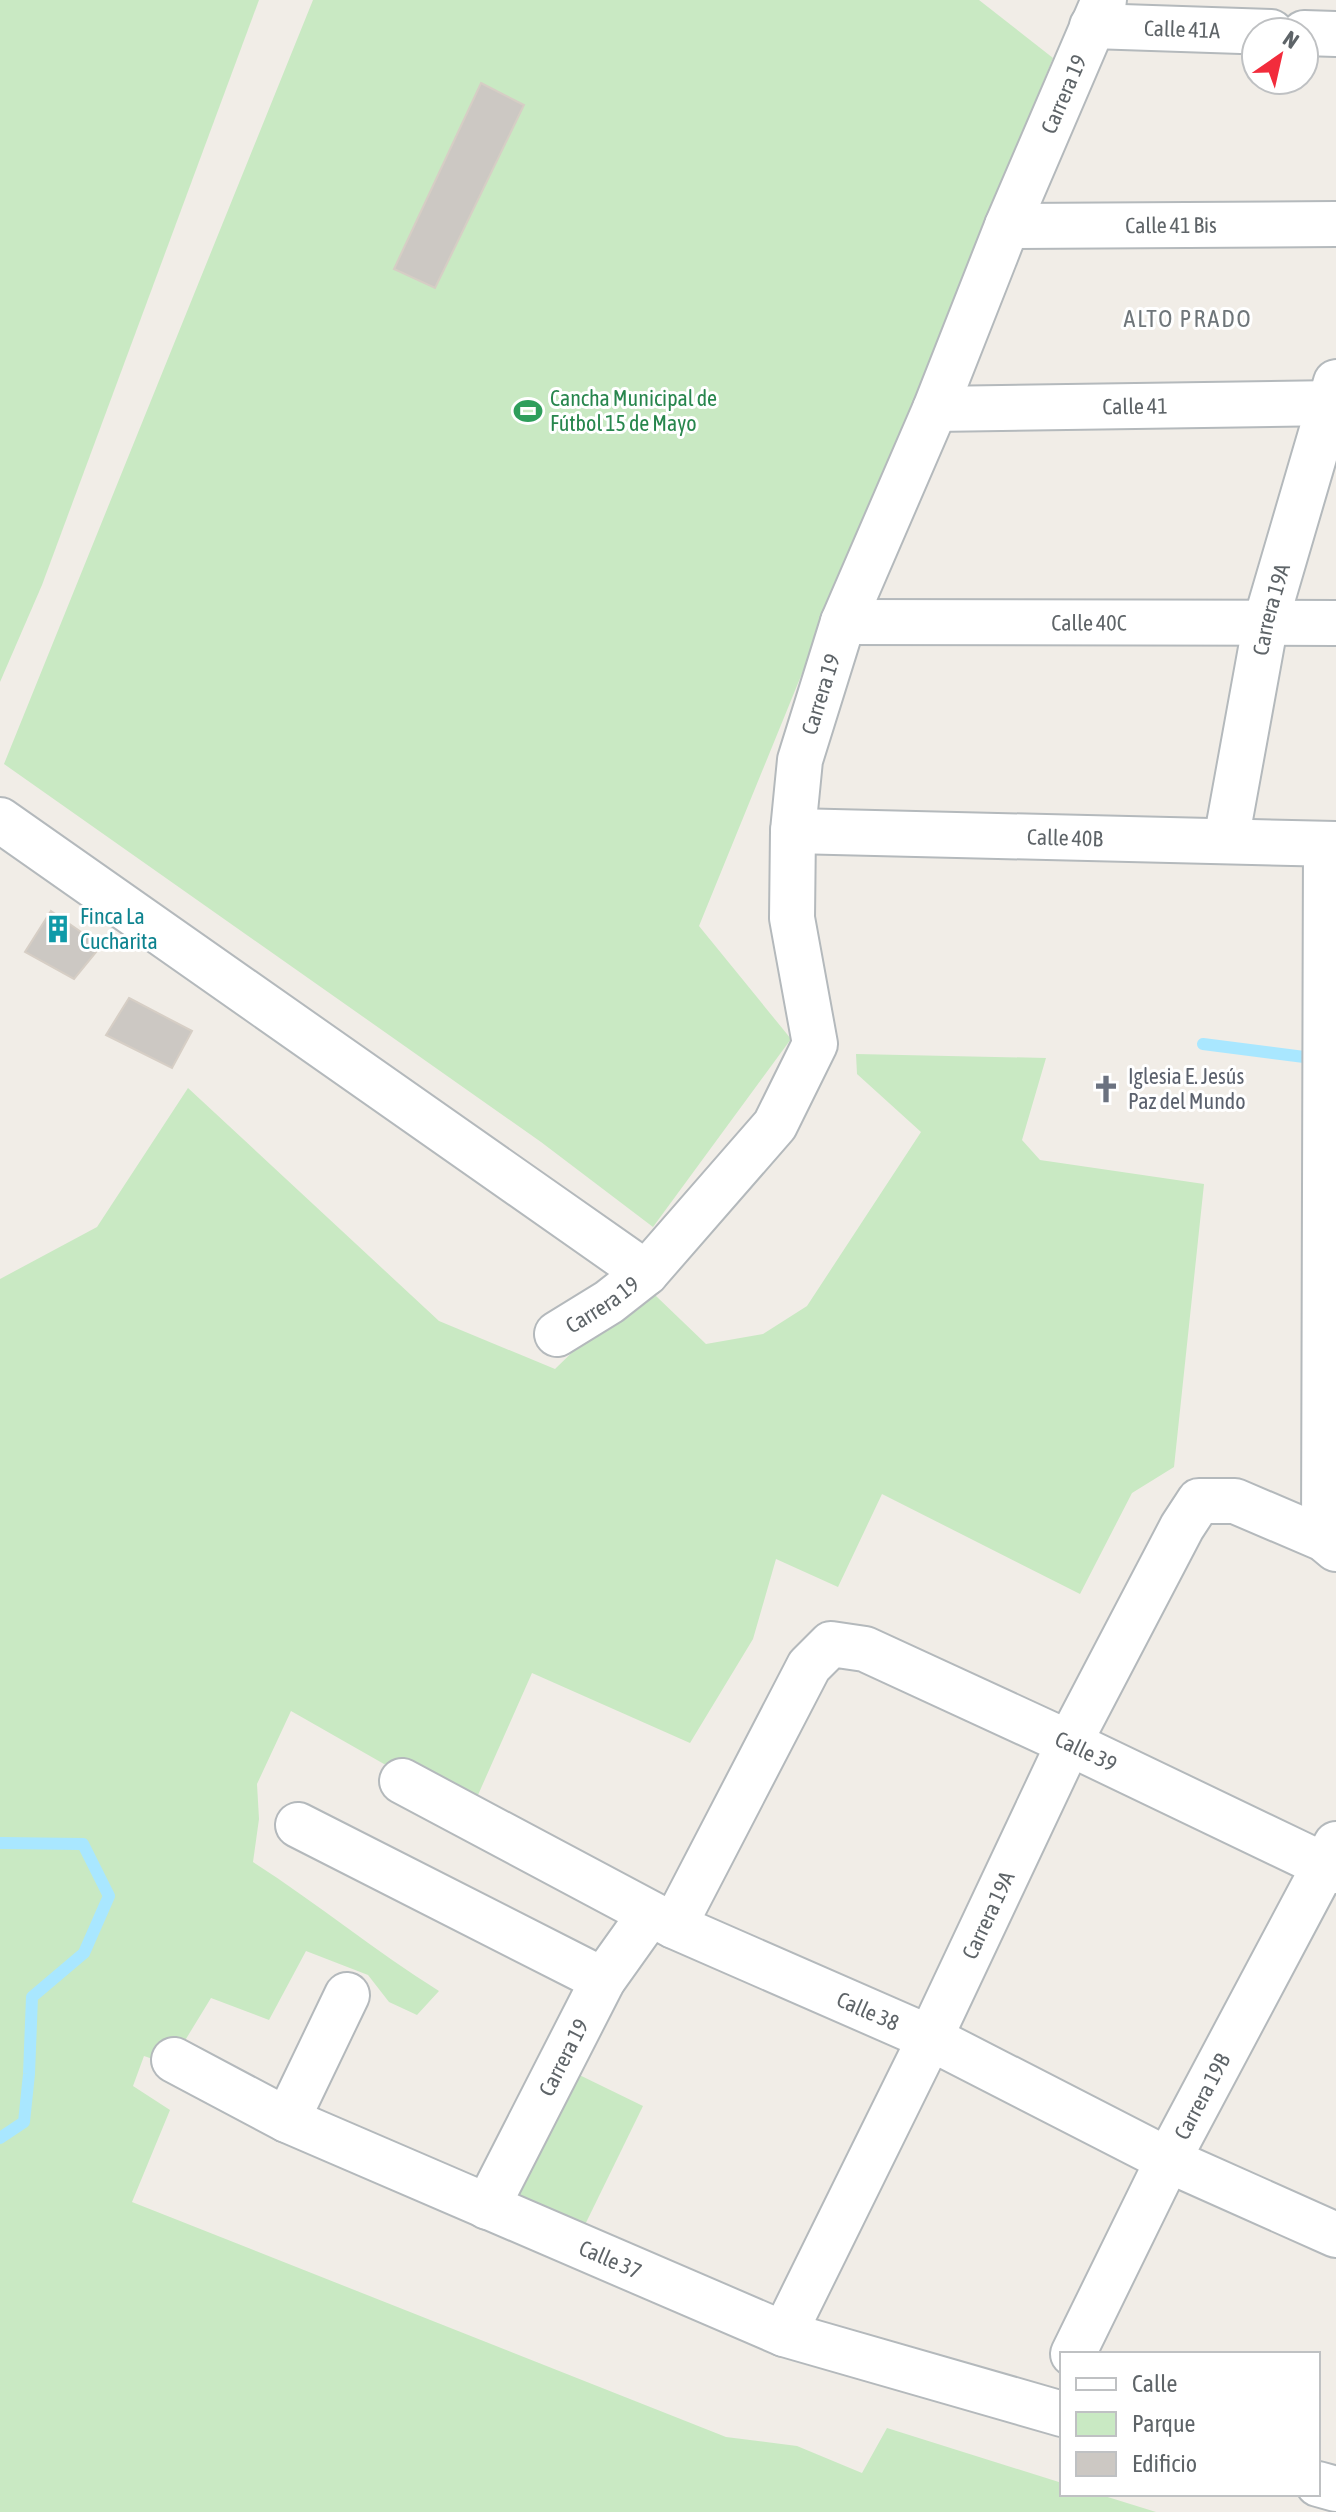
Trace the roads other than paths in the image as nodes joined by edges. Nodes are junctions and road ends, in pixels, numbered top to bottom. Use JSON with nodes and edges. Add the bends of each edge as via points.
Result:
{"nodes":[{"id":1,"x":1098,"y":13,"type":"edge"},
{"id":2,"x":1240,"y":29,"type":"edge"},
{"id":3,"x":1336,"y":224,"type":"edge"},
{"id":4,"x":1007,"y":226,"type":"junction"},
{"id":5,"x":1334,"y":396,"type":"edge"},
{"id":6,"x":935,"y":409,"type":"junction"},
{"id":7,"x":1266,"y":621,"type":"junction"},
{"id":8,"x":843,"y":622,"type":"junction"},
{"id":9,"x":1336,"y":623,"type":"edge"},
{"id":10,"x":0,"y":820,"type":"edge"},
{"id":11,"x":793,"y":831,"type":"junction"},
{"id":12,"x":1226,"y":841,"type":"junction"},
{"id":13,"x":1331,"y":844,"type":"edge"},
{"id":14,"x":1331,"y":1108,"type":"edge"},
{"id":15,"x":646,"y":1273,"type":"junction"},
{"id":16,"x":557,"y":1334,"type":"dead end"},
{"id":17,"x":1330,"y":1544,"type":"edge"},
{"id":18,"x":831,"y":1644,"type":"joint"},
{"id":19,"x":1069,"y":1743,"type":"junction"},
{"id":20,"x":402,"y":1781,"type":"dead end"},
{"id":21,"x":298,"y":1825,"type":"dead end"},
{"id":22,"x":1332,"y":1860,"type":"edge"},
{"id":23,"x":662,"y":1920,"type":"junction"},
{"id":24,"x":603,"y":1980,"type":"junction"},
{"id":25,"x":347,"y":1995,"type":"dead end"},
{"id":26,"x":930,"y":2038,"type":"junction"},
{"id":27,"x":174,"y":2060,"type":"dead end"},
{"id":28,"x":287,"y":2120,"type":"junction"},
{"id":29,"x":1168,"y":2160,"type":"junction"},
{"id":30,"x":487,"y":2207,"type":"junction"},
{"id":31,"x":1336,"y":2235,"type":"edge"},
{"id":32,"x":784,"y":2334,"type":"junction"},
{"id":33,"x":1074,"y":2352,"type":"edge"},
{"id":34,"x":1057,"y":2400,"type":"edge"}],
"edges":[{"from":1,"to":2,"type":"street","name":"Calle 41A"},
{"from":1,"to":4,"type":"street","name":"Carrera 19"},
{"from":3,"to":4,"type":"street","name":"Calle 41 Bis"},
{"from":4,"to":6,"type":"street","name":"Carrera 19"},
{"from":5,"to":6,"type":"street","name":"Calle 41"},
{"from":5,"to":7,"type":"street","name":"Carrera 19A"},
{"from":6,"to":8,"type":"street","name":"Carrera 19"},
{"from":7,"to":8,"type":"street","name":"Calle 40C"},
{"from":7,"to":9,"type":"street","name":"Calle 40C"},
{"from":7,"to":12,"type":"street","name":"Carrera 19A"},
{"from":8,"to":11,"type":"street","name":"Carrera 19","via":[[800,760]]},
{"from":10,"to":15,"type":"street"},
{"from":11,"to":12,"type":"street","name":"Calle 40B"},
{"from":11,"to":15,"type":"street","name":"Carrera 19","via":[[792,918],[815,1044],[775,1125]]},
{"from":12,"to":13,"type":"street","name":"Calle 40B"},
{"from":13,"to":14,"type":"street"},
{"from":14,"to":17,"type":"street"},
{"from":15,"to":16,"type":"street","name":"Carrera 19"},
{"from":17,"to":19,"type":"street","name":"Carrera 19A","via":[[1235,1501],[1199,1501]]},
{"from":18,"to":19,"type":"street","name":"Calle 39","via":[[865,1649]]},
{"from":18,"to":23,"type":"street","name":"Carrera 19","via":[[809,1666]]},
{"from":19,"to":22,"type":"street","name":"Calle 39"},
{"from":19,"to":26,"type":"street","name":"Carrera 19A"},
{"from":20,"to":23,"type":"street","name":"Calle 38"},
{"from":21,"to":24,"type":"street"},
{"from":22,"to":29,"type":"street","name":"Carrera 19B"},
{"from":23,"to":24,"type":"street","name":"Carrera 19"},
{"from":23,"to":26,"type":"street","name":"Calle 38"},
{"from":24,"to":30,"type":"street","name":"Carrera 19"},
{"from":25,"to":28,"type":"street"},
{"from":26,"to":29,"type":"street","name":"Calle 38"},
{"from":26,"to":32,"type":"street","name":"Carrera 19A"},
{"from":27,"to":28,"type":"street","name":"Calle 37"},
{"from":28,"to":30,"type":"street","name":"Calle 37"},
{"from":29,"to":31,"type":"street","name":"Calle 38"},
{"from":29,"to":33,"type":"street","name":"Carrera 19B"},
{"from":30,"to":32,"type":"street","name":"Calle 37"},
{"from":32,"to":34,"type":"street","name":"Calle 37"}]}
